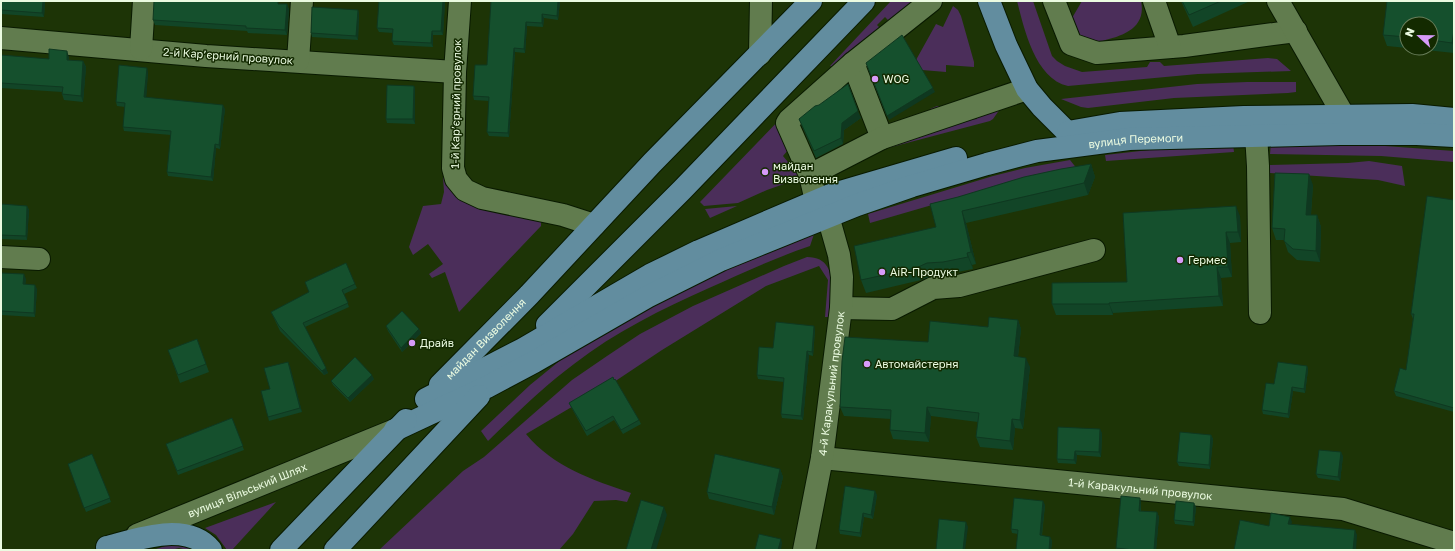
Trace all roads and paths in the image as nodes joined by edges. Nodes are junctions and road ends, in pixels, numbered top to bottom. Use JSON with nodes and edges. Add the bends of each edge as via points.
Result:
{"nodes":[{"id":1,"x":144,"y":1,"type":"edge"},
{"id":2,"x":302,"y":1,"type":"edge"},
{"id":3,"x":460,"y":1,"type":"edge"},
{"id":4,"x":761,"y":1,"type":"edge"},
{"id":5,"x":811,"y":1,"type":"edge"},
{"id":6,"x":864,"y":1,"type":"edge"},
{"id":7,"x":931,"y":1,"type":"edge"},
{"id":8,"x":989,"y":1,"type":"edge"},
{"id":9,"x":1054,"y":1,"type":"edge"},
{"id":10,"x":1154,"y":1,"type":"edge"},
{"id":11,"x":1278,"y":1,"type":"edge"},
{"id":12,"x":1296,"y":31,"type":"junction"},
{"id":13,"x":1,"y":38,"type":"edge"},
{"id":14,"x":1170,"y":47,"type":"junction"},
{"id":15,"x":141,"y":49,"type":"junction"},
{"id":16,"x":760,"y":54,"type":"junction"},
{"id":17,"x":298,"y":61,"type":"junction"},
{"id":18,"x":853,"y":63,"type":"junction"},
{"id":19,"x":455,"y":72,"type":"junction"},
{"id":20,"x":1027,"y":89,"type":"junction"},
{"id":21,"x":1454,"y":119,"type":"edge"},
{"id":22,"x":1342,"y":125,"type":"junction"},
{"id":23,"x":1256,"y":135,"type":"junction"},
{"id":24,"x":1454,"y":136,"type":"edge"},
{"id":25,"x":882,"y":138,"type":"junction"},
{"id":26,"x":1070,"y":139,"type":"junction"},
{"id":27,"x":810,"y":175,"type":"junction"},
{"id":28,"x":822,"y":209,"type":"junction"},
{"id":29,"x":594,"y":225,"type":"junction"},
{"id":30,"x":1094,"y":250,"type":"dead end"},
{"id":31,"x":1,"y":258,"type":"edge"},
{"id":32,"x":39,"y":259,"type":"dead end"},
{"id":33,"x":841,"y":308,"type":"junction"},
{"id":34,"x":1260,"y":313,"type":"dead end"},
{"id":35,"x":523,"y":349,"type":"junction"},
{"id":36,"x":487,"y":387,"type":"junction"},
{"id":37,"x":426,"y":399,"type":"junction"},
{"id":38,"x":395,"y":430,"type":"junction"},
{"id":39,"x":822,"y":458,"type":"junction"},
{"id":40,"x":1454,"y":543,"type":"edge"},
{"id":41,"x":103,"y":548,"type":"edge"},
{"id":42,"x":211,"y":550,"type":"edge"},
{"id":43,"x":281,"y":550,"type":"edge"},
{"id":44,"x":336,"y":550,"type":"edge"},
{"id":45,"x":804,"y":550,"type":"edge"}],
"edges":[{"from":1,"to":15,"type":"street"},
{"from":2,"to":17,"type":"street"},
{"from":3,"to":19,"type":"street","name":"1-й Карʼєрний провулок"},
{"from":4,"to":16,"type":"street"},
{"from":5,"to":16,"type":"main road","name":"майдан Визволення"},
{"from":6,"to":35,"type":"main road","name":"майдан Визволення","via":[[682,190]]},
{"from":7,"to":18,"type":"street"},
{"from":8,"to":20,"type":"main road","via":[[1006,46]]},
{"from":9,"to":14,"type":"street","via":[[1071,44],[1096,53]]},
{"from":10,"to":14,"type":"street"},
{"from":11,"to":12,"type":"street"},
{"from":12,"to":14,"type":"street"},
{"from":12,"to":22,"type":"street"},
{"from":13,"to":15,"type":"street","name":"2-й Карʼєрний провулок"},
{"from":15,"to":17,"type":"street","name":"2-й Карʼєрний провулок","via":[[206,56]]},
{"from":16,"to":29,"type":"main road","name":"майдан Визволення"},
{"from":17,"to":19,"type":"street","name":"2-й Карʼєрний провулок"},
{"from":18,"to":25,"type":"street"},
{"from":18,"to":27,"type":"street","name":"4-й Каракульний провулок","via":[[787,123]]},
{"from":19,"to":29,"type":"street","name":"1-й Карʼєрний провулок","via":[[453,168],[456,179],[465,190],[482,198],[563,215]]},
{"from":20,"to":25,"type":"street"},
{"from":20,"to":26,"type":"main road"},
{"from":21,"to":22,"type":"main road","name":"вулиця Перемоги","via":[[1412,115]]},
{"from":22,"to":23,"type":"main road","name":"вулиця Перемоги"},
{"from":22,"to":24,"type":"main road","name":"вулиця Перемоги"},
{"from":22,"to":26,"type":"main road","name":"вулиця Перемоги","via":[[1244,117],[1120,123]]},
{"from":23,"to":26,"type":"main road","name":"вулиця Перемоги"},
{"from":23,"to":34,"type":"street"},
{"from":25,"to":27,"type":"street"},
{"from":26,"to":28,"type":"main road","name":"вулиця Перемоги","via":[[1037,151],[927,181],[857,205]]},
{"from":27,"to":28,"type":"street","name":"4-й Каракульний провулок"},
{"from":28,"to":33,"type":"street","name":"4-й Каракульний провулок","via":[[839,255],[842,277]]},
{"from":28,"to":35,"type":"main road","name":"майдан Визволення","via":[[698,251],[650,275]]},
{"from":28,"to":36,"type":"main road","name":"майдан Визволення","via":[[647,297]]},
{"from":29,"to":37,"type":"main road","name":"майдан Визволення"},
{"from":30,"to":33,"type":"street","via":[[959,286],[933,288],[892,308]]},
{"from":31,"to":32,"type":"street"},
{"from":33,"to":39,"type":"street","name":"4-й Каракульний провулок"},
{"from":35,"to":36,"type":"main road","name":"майдан Визволення"},
{"from":35,"to":37,"type":"main road","name":"майдан Визволення"},
{"from":36,"to":38,"type":"main road","name":"майдан Визволення"},
{"from":36,"to":44,"type":"main road","name":"майдан Визволення"},
{"from":37,"to":38,"type":"main road","name":"майдан Визволення"},
{"from":38,"to":41,"type":"street","name":"вулиця Вільський Шлях"},
{"from":38,"to":43,"type":"main road","name":"майдан Визволення"},
{"from":39,"to":40,"type":"street","name":"1-й Каракульний провулок","via":[[1343,509]]},
{"from":39,"to":45,"type":"street","name":"4-й Каракульний провулок"},
{"from":41,"to":42,"type":"main road","via":[[168,534],[189,536],[205,543]]}]}
